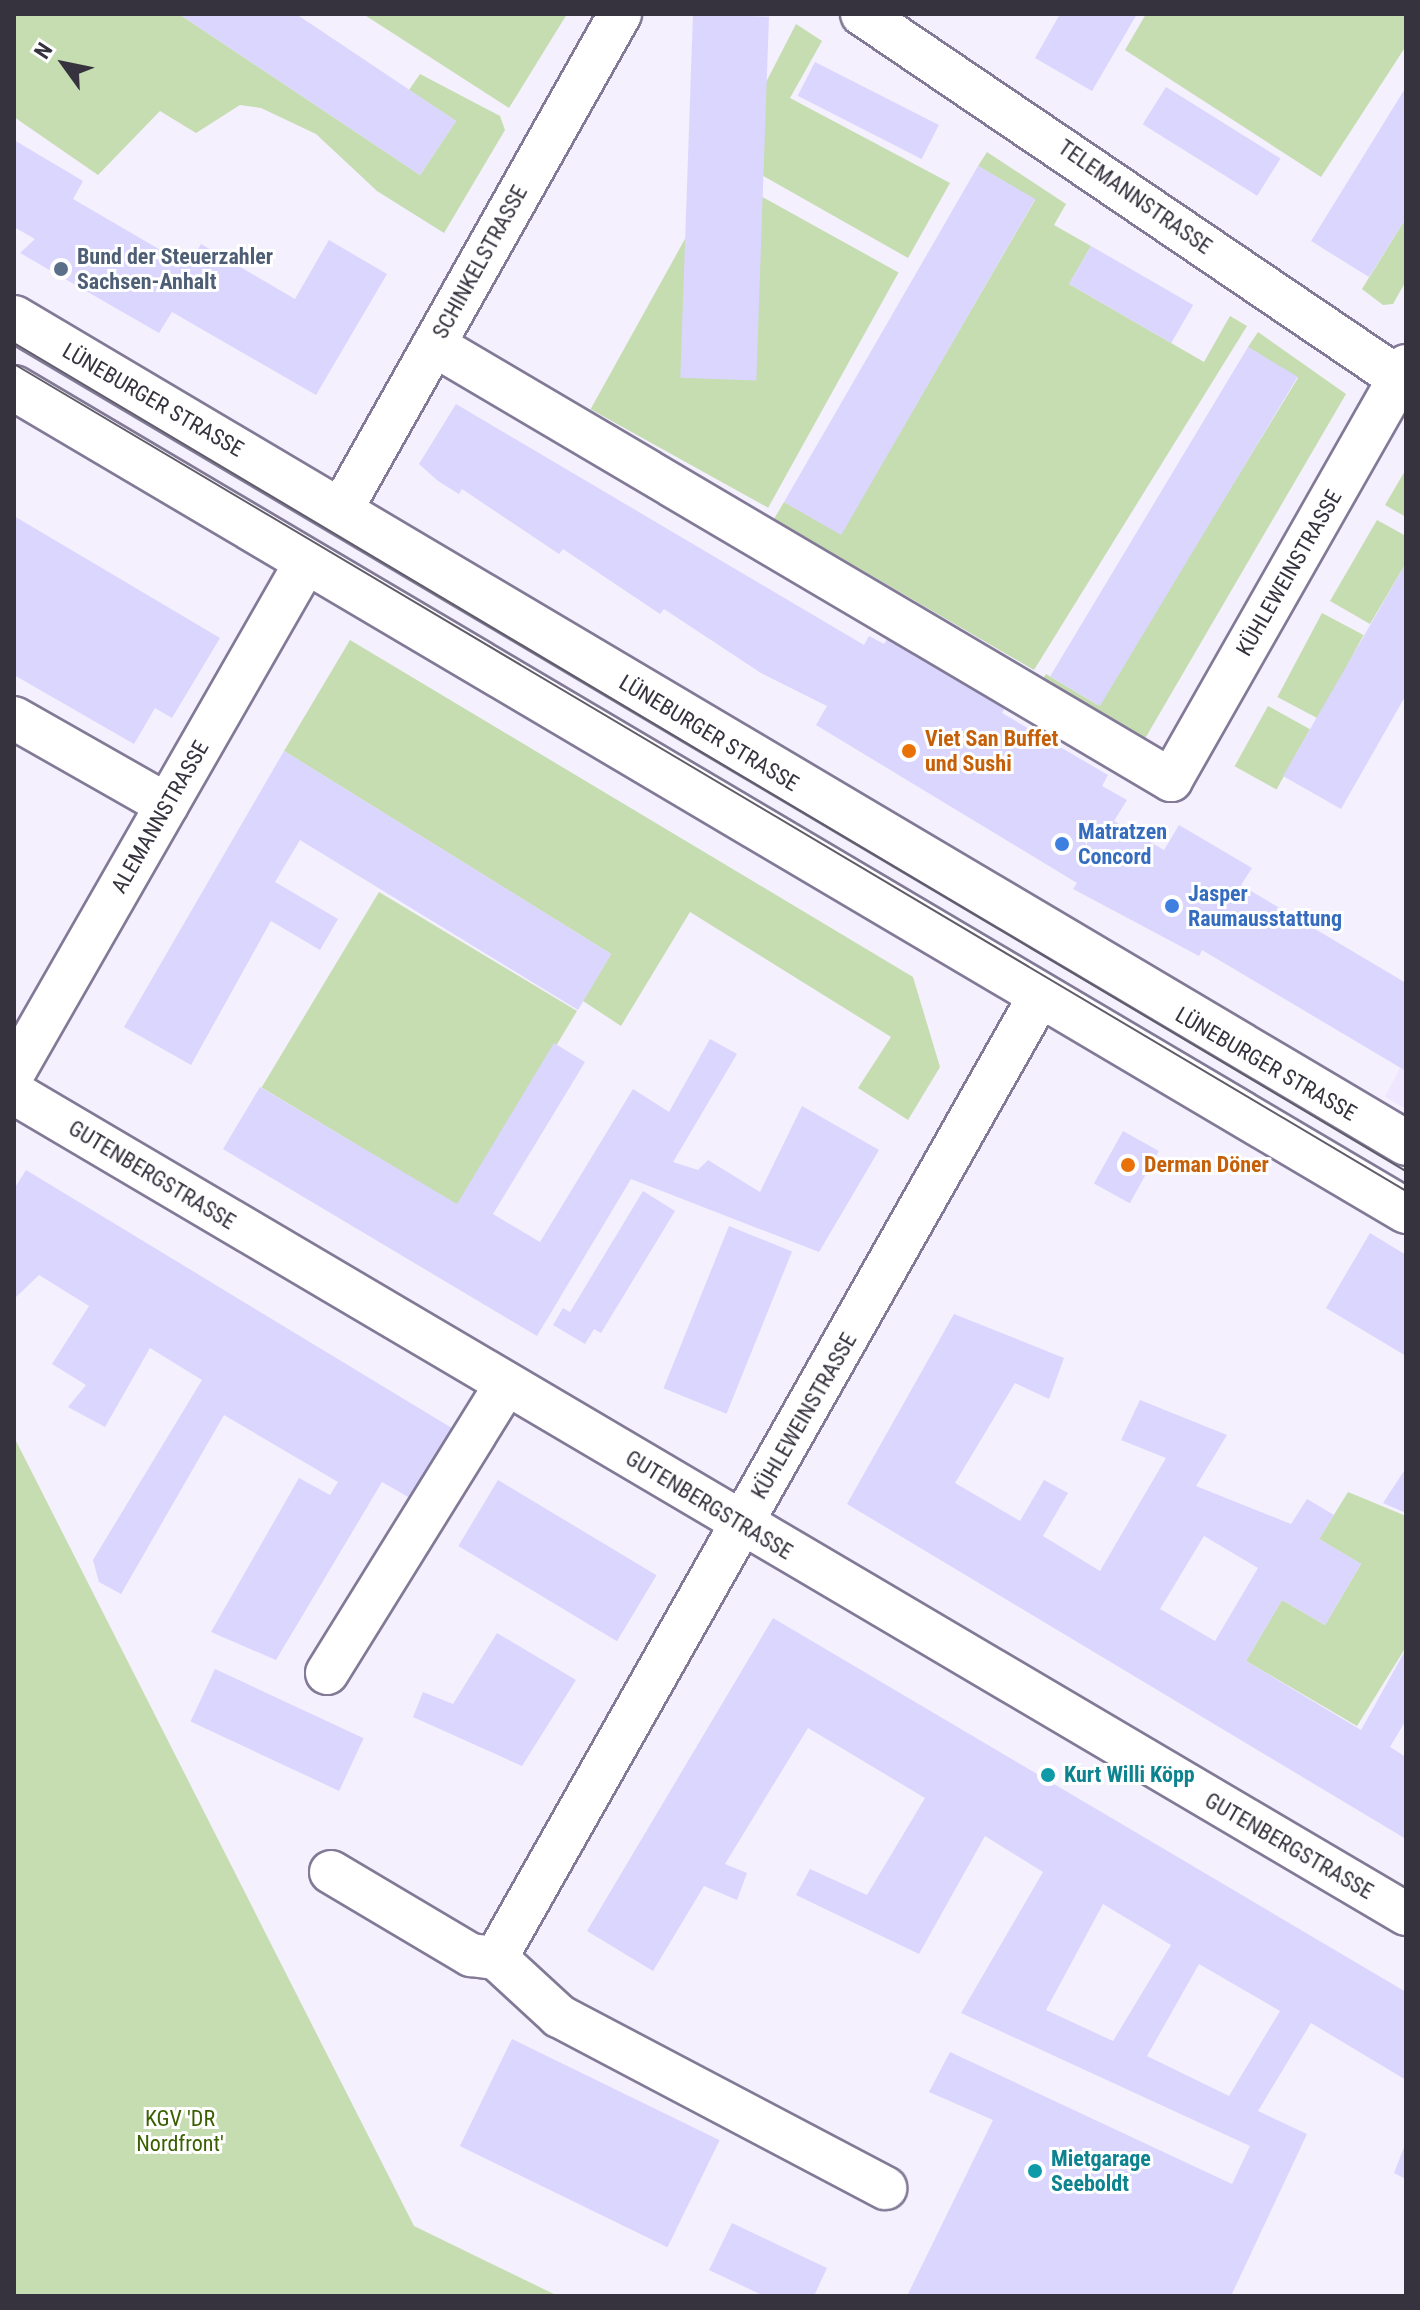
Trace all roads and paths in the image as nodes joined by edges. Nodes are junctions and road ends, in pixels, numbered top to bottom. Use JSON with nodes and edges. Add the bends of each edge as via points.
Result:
{"nodes":[{"id":1,"x":620,"y":14,"type":"edge"},
{"id":2,"x":862,"y":14,"type":"edge"},
{"id":3,"x":14,"y":318,"type":"edge"},
{"id":4,"x":434,"y":345,"type":"junction"},
{"id":5,"x":1404,"y":376,"type":"edge"},
{"id":6,"x":14,"y":388,"type":"edge"},
{"id":7,"x":341,"y":510,"type":"junction"},
{"id":8,"x":306,"y":562,"type":"junction"},
{"id":9,"x":14,"y":718,"type":"edge"},
{"id":10,"x":167,"y":805,"type":"junction"},
{"id":11,"x":1038,"y":999,"type":"junction"},
{"id":12,"x":20,"y":1047,"type":"edge"},
{"id":13,"x":14,"y":1093,"type":"edge"},
{"id":14,"x":1406,"y":1143,"type":"edge"},
{"id":15,"x":1406,"y":1211,"type":"edge"},
{"id":16,"x":506,"y":1384,"type":"junction"},
{"id":17,"x":742,"y":1524,"type":"junction"},
{"id":18,"x":327,"y":1673,"type":"dead end"},
{"id":19,"x":331,"y":1872,"type":"dead end"},
{"id":20,"x":1406,"y":1914,"type":"edge"},
{"id":21,"x":496,"y":1958,"type":"junction"},
{"id":22,"x":885,"y":2188,"type":"dead end"}],
"edges":[{"from":1,"to":4,"type":"street","name":"SCHINKELSTRASSE"},
{"from":2,"to":5,"type":"street","name":"TELEMANNSTRASSE"},
{"from":3,"to":7,"type":"main road","name":"LÜNEBURGER STRASSE"},
{"from":4,"to":5,"type":"street","name":"KÜHLEWEINSTRASSE","via":[[1171,780]]},
{"from":4,"to":7,"type":"street","name":"SCHINKELSTRASSE"},
{"from":6,"to":8,"type":"main road"},
{"from":7,"to":14,"type":"main road","name":"LÜNEBURGER STRASSE"},
{"from":8,"to":10,"type":"street","name":"ALEMANNSTRASSE"},
{"from":8,"to":11,"type":"main road"},
{"from":9,"to":10,"type":"street"},
{"from":10,"to":12,"type":"street","name":"ALEMANNSTRASSE"},
{"from":11,"to":15,"type":"main road"},
{"from":11,"to":17,"type":"street","name":"KÜHLEWEINSTRASSE"},
{"from":13,"to":16,"type":"street","name":"GUTENBERGSTRASSE"},
{"from":16,"to":17,"type":"street","name":"GUTENBERGSTRASSE"},
{"from":16,"to":18,"type":"street"},
{"from":17,"to":20,"type":"street","name":"GUTENBERGSTRASSE"},
{"from":17,"to":21,"type":"street","name":"KÜHLEWEINSTRASSE"},
{"from":19,"to":21,"type":"street","via":[[471,1955]]},
{"from":21,"to":22,"type":"street","via":[[559,2016]]}]}
